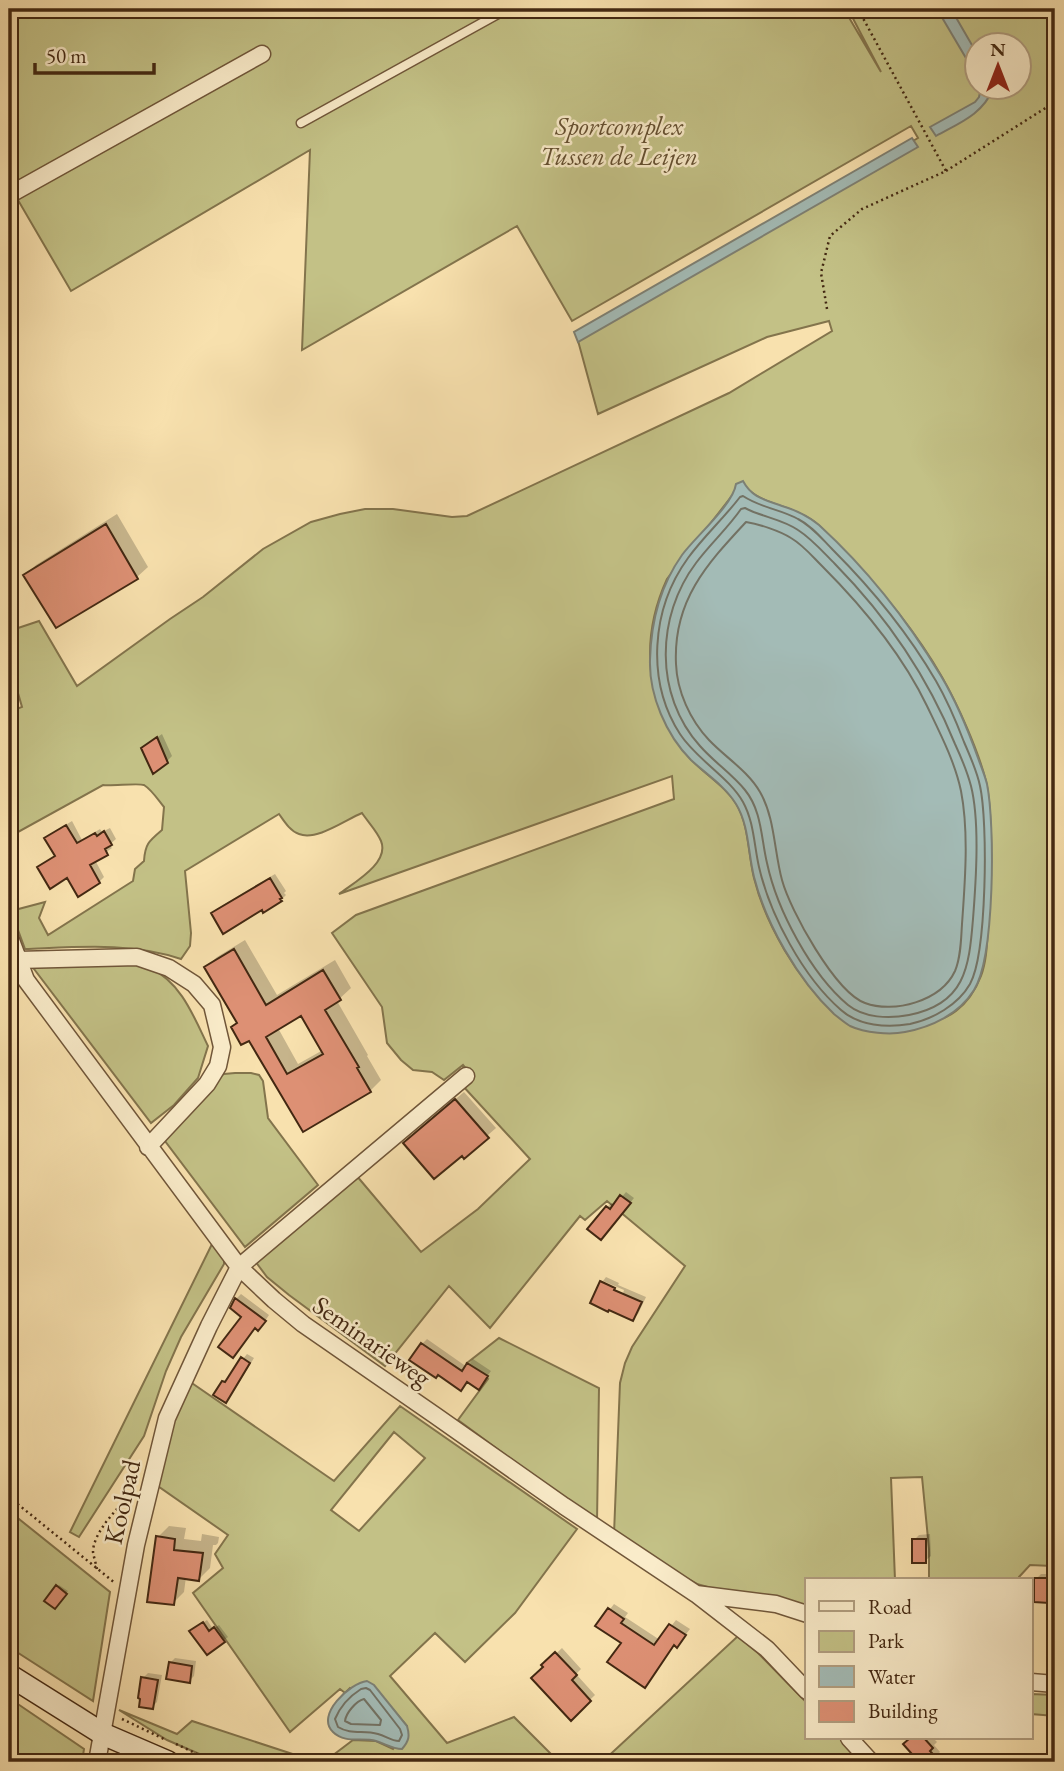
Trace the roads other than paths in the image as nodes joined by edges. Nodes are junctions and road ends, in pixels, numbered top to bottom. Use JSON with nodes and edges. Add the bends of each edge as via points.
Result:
{"nodes":[{"id":1,"x":507,"y":9,"type":"edge"},
{"id":2,"x":262,"y":54,"type":"dead end"},
{"id":3,"x":301,"y":123,"type":"dead end"},
{"id":4,"x":9,"y":195,"type":"edge"},
{"id":5,"x":9,"y":935,"type":"edge"},
{"id":6,"x":18,"y":960,"type":"junction"},
{"id":7,"x":466,"y":1076,"type":"dead end"},
{"id":8,"x":148,"y":1147,"type":"junction"},
{"id":9,"x":239,"y":1267,"type":"junction"},
{"id":10,"x":696,"y":1594,"type":"junction"},
{"id":11,"x":805,"y":1613,"type":"edge"},
{"id":12,"x":9,"y":1675,"type":"edge"},
{"id":13,"x":1032,"y":1682,"type":"edge"},
{"id":14,"x":1055,"y":1684,"type":"edge"},
{"id":15,"x":805,"y":1688,"type":"edge"},
{"id":16,"x":103,"y":1734,"type":"junction"},
{"id":17,"x":851,"y":1740,"type":"edge"},
{"id":18,"x":97,"y":1762,"type":"edge"},
{"id":19,"x":168,"y":1762,"type":"edge"},
{"id":20,"x":871,"y":1762,"type":"edge"}],
"edges":[{"from":1,"to":3,"type":"lane"},
{"from":2,"to":4,"type":"street"},
{"from":5,"to":6,"type":"street","name":"Seminarieweg"},
{"from":6,"to":8,"type":"street","name":"Seminarieweg","via":[[26,980]]},
{"from":6,"to":8,"type":"street","via":[[137,957],[169,968],[194,984],[212,1005],[222,1047],[218,1066]]},
{"from":7,"to":9,"type":"street"},
{"from":8,"to":9,"type":"street","name":"Seminarieweg"},
{"from":9,"to":10,"type":"street","name":"Seminarieweg","via":[[313,1331]]},
{"from":9,"to":16,"type":"street","name":"Koolpad","via":[[167,1418],[136,1545]]},
{"from":10,"to":11,"type":"street","via":[[776,1604]]},
{"from":10,"to":15,"type":"street","name":"Seminarieweg","via":[[767,1649]]},
{"from":12,"to":16,"type":"street"},
{"from":13,"to":14,"type":"street"},
{"from":16,"to":18,"type":"street","name":"Koolpad"},
{"from":16,"to":19,"type":"street"},
{"from":17,"to":20,"type":"street"}]}
